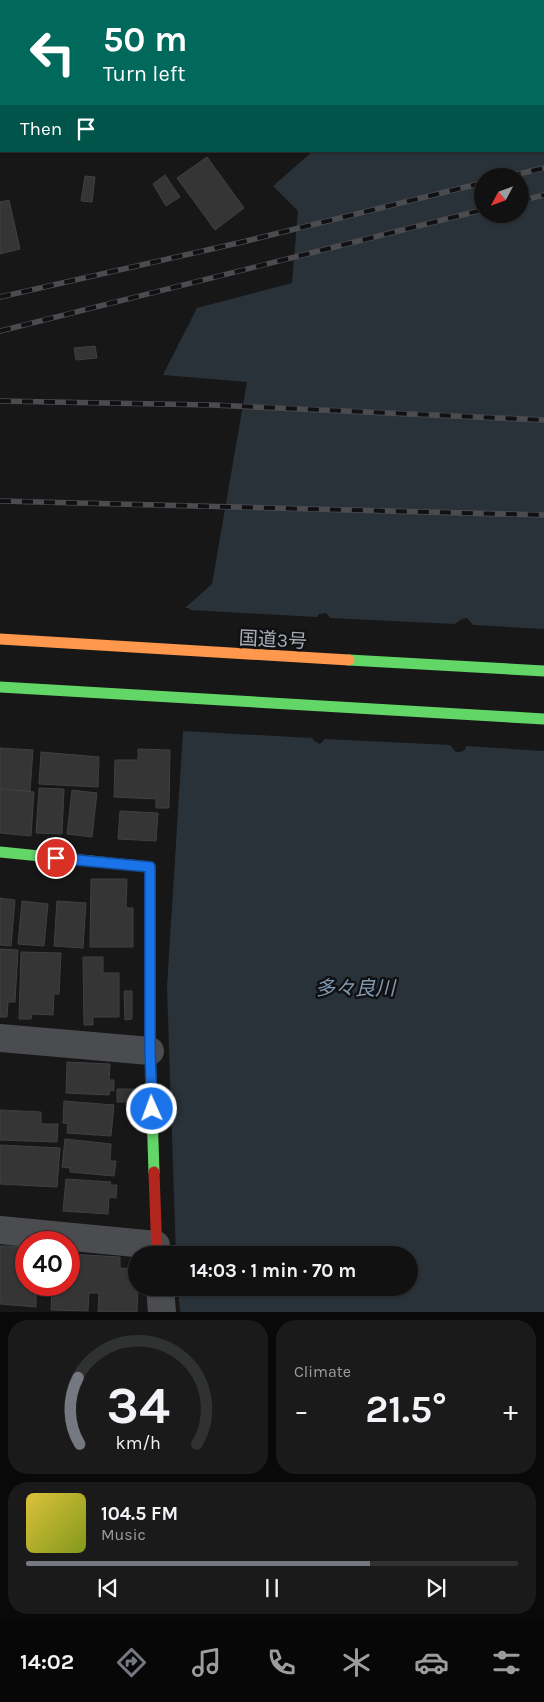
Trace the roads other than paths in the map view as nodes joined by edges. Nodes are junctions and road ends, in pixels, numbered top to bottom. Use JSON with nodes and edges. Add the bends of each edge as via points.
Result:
{"nodes":[{"id":1,"x":0,"y":639,"type":"edge"},
{"id":2,"x":544,"y":671,"type":"edge"},
{"id":3,"x":0,"y":687,"type":"edge"},
{"id":4,"x":544,"y":719,"type":"edge"},
{"id":5,"x":0,"y":852,"type":"edge"},
{"id":6,"x":0,"y":1038,"type":"edge"},
{"id":7,"x":150,"y":1051,"type":"junction"},
{"id":8,"x":0,"y":1230,"type":"edge"},
{"id":9,"x":128,"y":1246,"type":"edge"},
{"id":10,"x":157,"y":1246,"type":"edge"},
{"id":11,"x":161,"y":1296,"type":"edge"},
{"id":12,"x":162,"y":1312,"type":"edge"}],
"edges":[{"from":1,"to":2,"type":"main road","name":"国道3号"},
{"from":3,"to":4,"type":"main road"},
{"from":5,"to":7,"type":"main road","via":[[150,867]]},
{"from":6,"to":7,"type":"street"},
{"from":7,"to":10,"type":"main road"},
{"from":8,"to":9,"type":"street"},
{"from":11,"to":12,"type":"street"}]}
